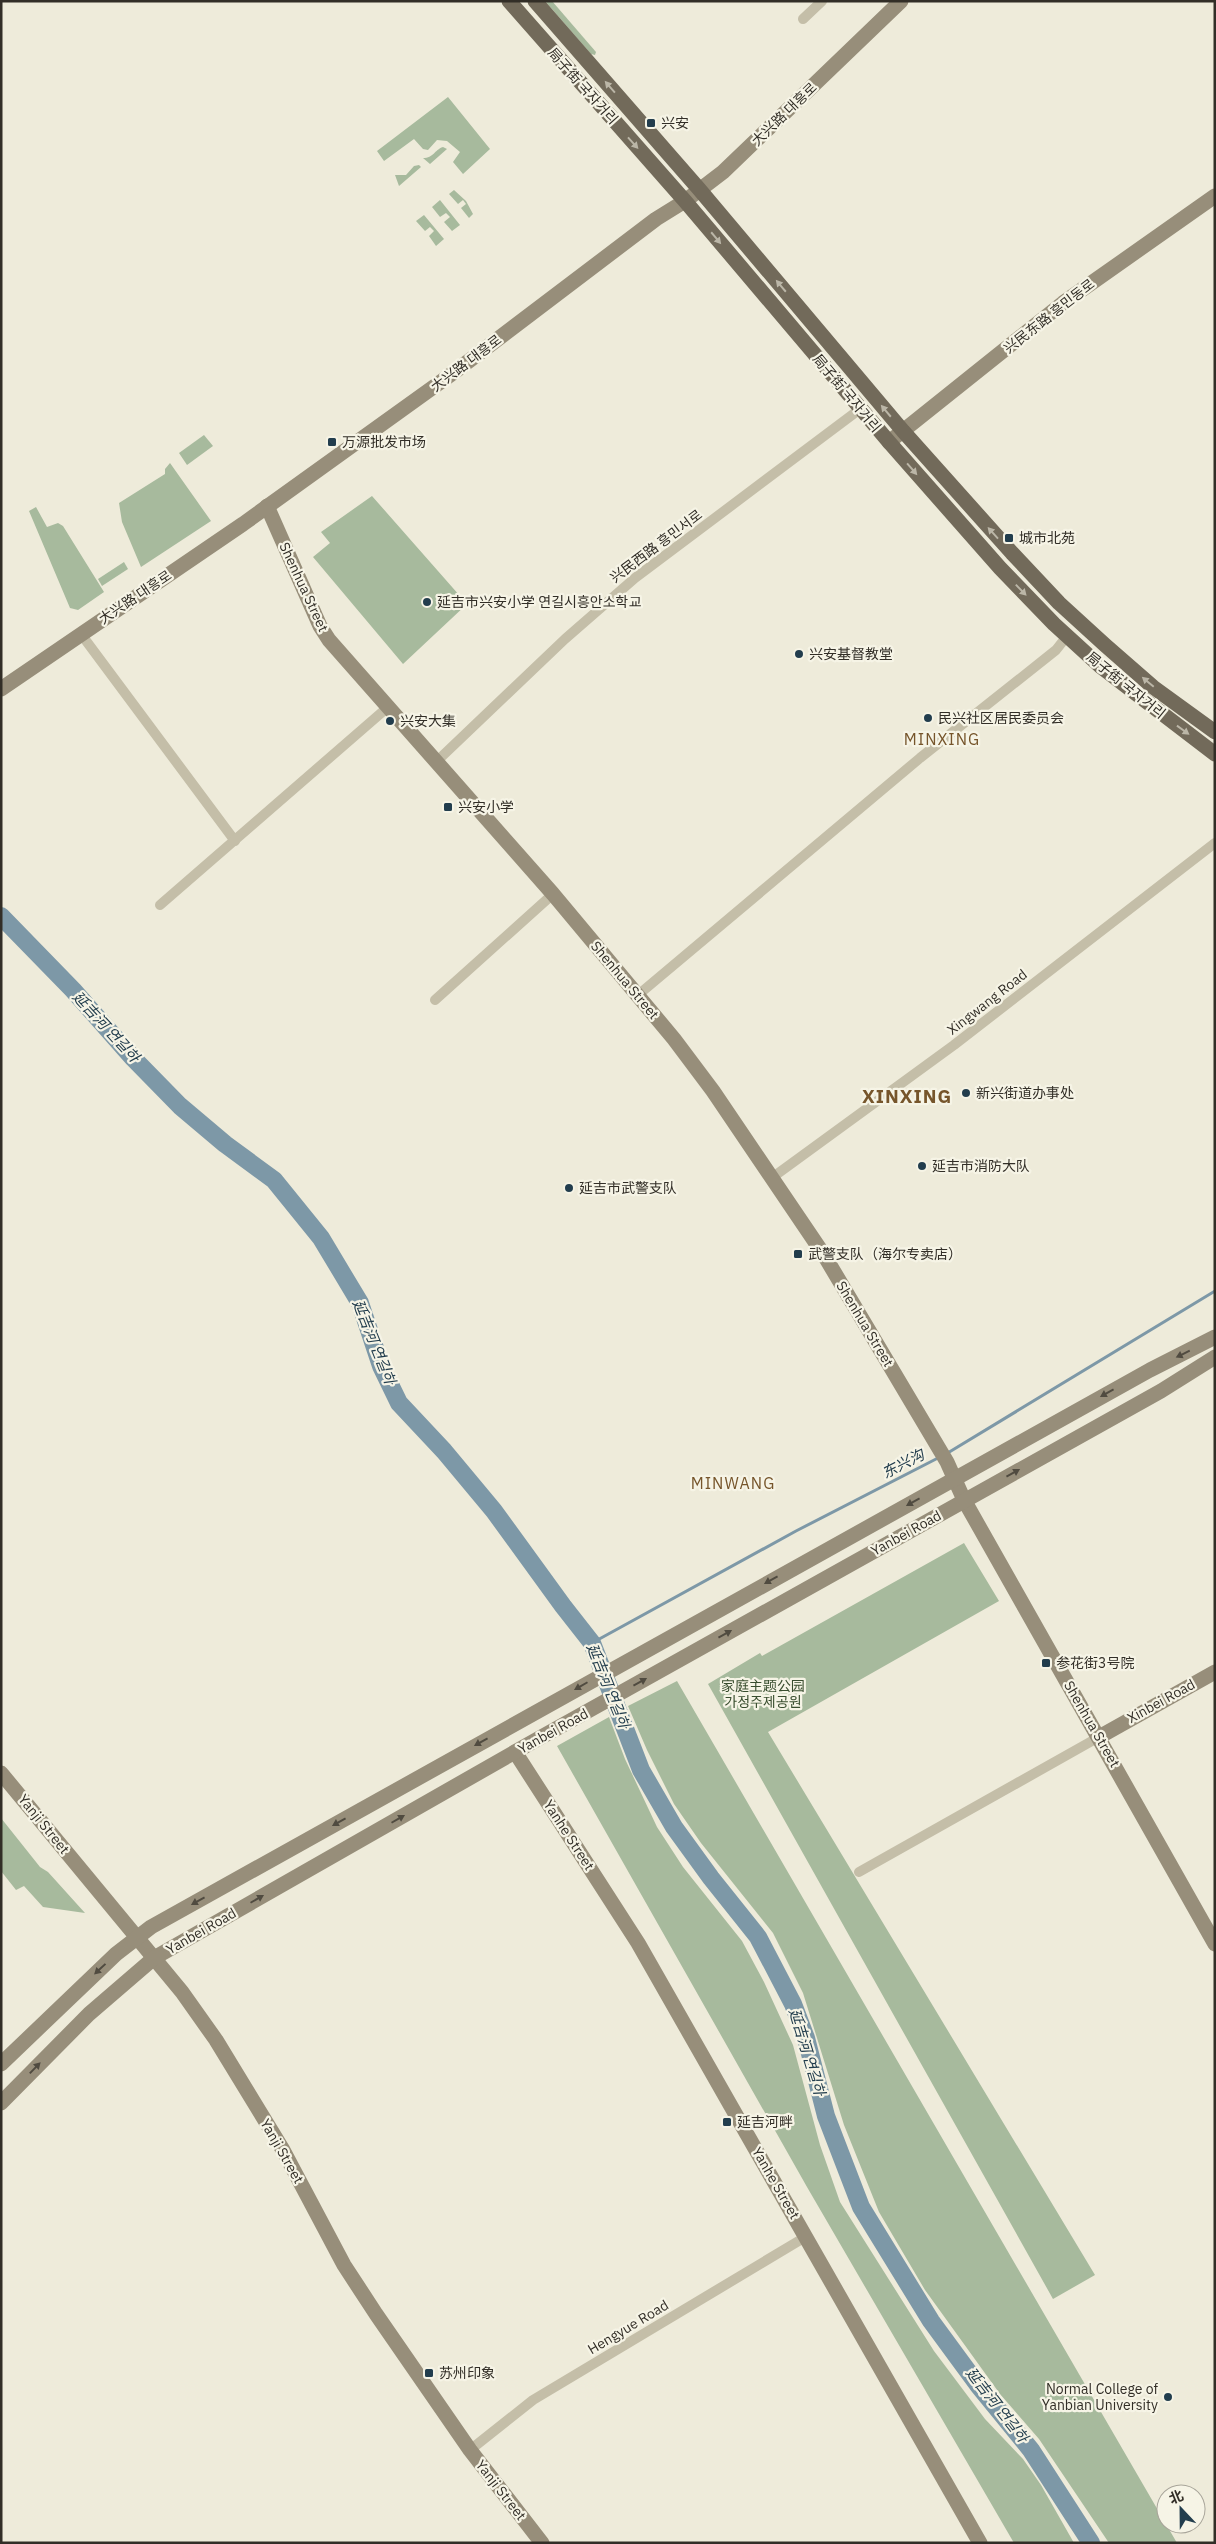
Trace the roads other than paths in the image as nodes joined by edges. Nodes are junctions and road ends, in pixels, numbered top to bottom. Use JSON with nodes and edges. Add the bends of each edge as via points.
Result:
{"nodes":[{"id":1,"x":508,"y":1,"type":"edge"},
{"id":2,"x":535,"y":1,"type":"edge"},
{"id":3,"x":822,"y":1,"type":"edge"},
{"id":4,"x":901,"y":1,"type":"edge"},
{"id":5,"x":803,"y":19,"type":"dead end"},
{"id":6,"x":700,"y":189,"type":"junction"},
{"id":7,"x":1215,"y":196,"type":"edge"},
{"id":8,"x":685,"y":201,"type":"junction"},
{"id":9,"x":860,"y":409,"type":"junction"},
{"id":10,"x":903,"y":431,"type":"junction"},
{"id":11,"x":889,"y":442,"type":"junction"},
{"id":12,"x":267,"y":506,"type":"junction"},
{"id":13,"x":81,"y":634,"type":"junction"},
{"id":14,"x":1067,"y":636,"type":"junction"},
{"id":15,"x":1,"y":689,"type":"edge"},
{"id":16,"x":388,"y":707,"type":"junction"},
{"id":17,"x":1215,"y":732,"type":"edge"},
{"id":18,"x":1215,"y":754,"type":"edge"},
{"id":19,"x":437,"y":761,"type":"junction"},
{"id":20,"x":234,"y":841,"type":"junction"},
{"id":21,"x":1215,"y":843,"type":"edge"},
{"id":22,"x":553,"y":894,"type":"junction"},
{"id":23,"x":160,"y":905,"type":"dead end"},
{"id":24,"x":638,"y":995,"type":"junction"},
{"id":25,"x":435,"y":1000,"type":"dead end"},
{"id":26,"x":773,"y":1177,"type":"junction"},
{"id":27,"x":1215,"y":1337,"type":"edge"},
{"id":28,"x":1215,"y":1357,"type":"edge"},
{"id":29,"x":956,"y":1478,"type":"junction"},
{"id":30,"x":967,"y":1499,"type":"junction"},
{"id":31,"x":1215,"y":1672,"type":"edge"},
{"id":32,"x":1104,"y":1734,"type":"junction"},
{"id":33,"x":515,"y":1752,"type":"junction"},
{"id":34,"x":1,"y":1773,"type":"edge"},
{"id":35,"x":859,"y":1872,"type":"dead end"},
{"id":36,"x":1215,"y":1923,"type":"edge"},
{"id":37,"x":137,"y":1936,"type":"junction"},
{"id":38,"x":1215,"y":1944,"type":"edge"},
{"id":39,"x":154,"y":1958,"type":"junction"},
{"id":40,"x":1,"y":2064,"type":"edge"},
{"id":41,"x":1,"y":2103,"type":"edge"},
{"id":42,"x":806,"y":2236,"type":"junction"},
{"id":43,"x":470,"y":2450,"type":"junction"},
{"id":44,"x":542,"y":2543,"type":"edge"},
{"id":45,"x":980,"y":2543,"type":"edge"}],
"edges":[{"from":1,"to":8,"type":"main road","name":"局子街 국자거리","one_way":true},
{"from":6,"to":2,"type":"main road","name":"局子街 국자거리","one_way":true},
{"from":3,"to":5,"type":"street"},
{"from":4,"to":6,"type":"main road","name":"大兴路 대흥로","via":[[724,172]]},
{"from":6,"to":8,"type":"main road","name":"大兴路 대흥로"},
{"from":10,"to":6,"type":"main road","name":"局子街 국자거리","one_way":true},
{"from":7,"to":10,"type":"main road","name":"兴民东路 흥민동로","via":[[1064,303]]},
{"from":8,"to":9,"type":"main road","name":"局子街 국자거리","one_way":true},
{"from":8,"to":12,"type":"main road","name":"大兴路 대흥로","via":[[656,219],[453,373]]},
{"from":9,"to":11,"type":"main road","name":"局子街 국자거리"},
{"from":9,"to":19,"type":"street","name":"兴民西路 흥민서로","via":[[635,578],[565,639]]},
{"from":10,"to":11,"type":"main road","name":"兴民东路 흥민동로"},
{"from":17,"to":10,"type":"main road","name":"局子街 국자거리","one_way":true,"via":[[1153,686],[1058,603]]},
{"from":11,"to":14,"type":"main road","name":"局子街 국자거리","one_way":true,"via":[[1000,568]]},
{"from":12,"to":13,"type":"main road","name":"大兴路 대흥로"},
{"from":12,"to":16,"type":"main road","name":"Shenhua Street","via":[[320,626],[337,652]]},
{"from":13,"to":15,"type":"main road","name":"大兴路 대흥로"},
{"from":13,"to":20,"type":"street"},
{"from":14,"to":18,"type":"main road","name":"局子街 국자거리","one_way":true,"via":[[1142,700]]},
{"from":14,"to":24,"type":"street","via":[[1056,650],[920,758]]},
{"from":16,"to":19,"type":"main road","name":"Shenhua Street"},
{"from":16,"to":20,"type":"street"},
{"from":19,"to":22,"type":"main road","name":"Shenhua Street"},
{"from":20,"to":23,"type":"street"},
{"from":21,"to":26,"type":"street","name":"Xingwang Road","via":[[954,1045]]},
{"from":22,"to":24,"type":"main road","name":"Shenhua Street"},
{"from":22,"to":25,"type":"street"},
{"from":24,"to":26,"type":"main road","name":"Shenhua Street","via":[[713,1091]]},
{"from":26,"to":29,"type":"main road","name":"Shenhua Street","via":[[824,1255]]},
{"from":27,"to":29,"type":"main road","name":"Yanbei Road","one_way":true},
{"from":30,"to":28,"type":"main road","name":"Yanbei Road","one_way":true,"via":[[1161,1391]]},
{"from":29,"to":30,"type":"main road","name":"Shenhua Street"},
{"from":29,"to":37,"type":"main road","name":"Yanbei Road","one_way":true},
{"from":30,"to":32,"type":"main road","name":"Shenhua Street"},
{"from":33,"to":30,"type":"main road","name":"Yanbei Road","one_way":true},
{"from":31,"to":32,"type":"main road","name":"Xinbei Road"},
{"from":32,"to":35,"type":"street"},
{"from":32,"to":36,"type":"main road","name":"Shenhua Street"},
{"from":32,"to":38,"type":"main road","name":"Shenhua Street"},
{"from":39,"to":33,"type":"main road","name":"Yanbei Road","one_way":true},
{"from":33,"to":42,"type":"main road","name":"Yanhe Street","via":[[638,1943]]},
{"from":34,"to":37,"type":"main road","name":"Yanji Street"},
{"from":37,"to":39,"type":"main road","name":"Yanji Street"},
{"from":37,"to":40,"type":"main road","name":"Yanbei Road","one_way":true},
{"from":41,"to":39,"type":"main road","name":"Yanbei Road","one_way":true,"via":[[89,2014]]},
{"from":39,"to":43,"type":"main road","name":"Yanji Street","via":[[216,2040],[283,2150],[344,2265]]},
{"from":42,"to":43,"type":"street","name":"Hengyue Road","via":[[533,2400]]},
{"from":42,"to":45,"type":"main road","name":"Yanhe Street"},
{"from":43,"to":44,"type":"main road","name":"Yanji Street"}]}
